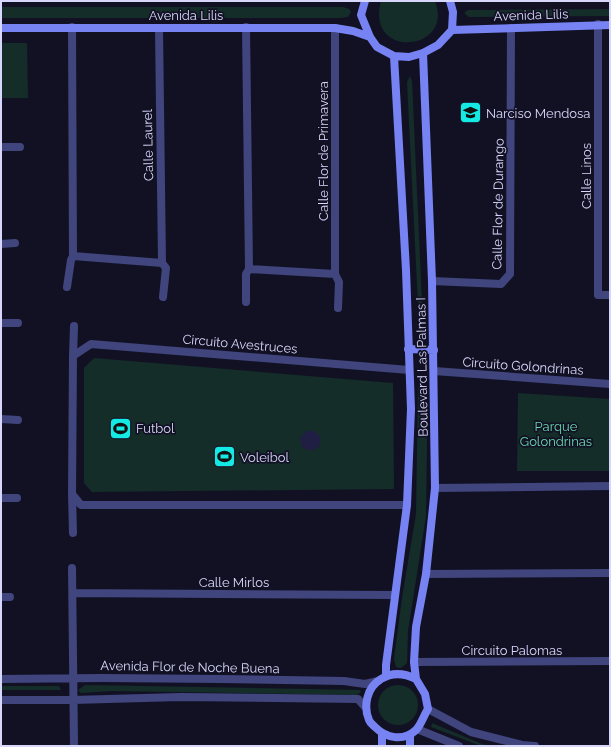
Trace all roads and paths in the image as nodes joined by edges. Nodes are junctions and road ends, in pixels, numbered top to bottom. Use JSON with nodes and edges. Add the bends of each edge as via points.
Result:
{"nodes":[{"id":1,"x":365,"y":1,"type":"edge"},
{"id":2,"x":450,"y":1,"type":"edge"},
{"id":3,"x":598,"y":24,"type":"junction"},
{"id":4,"x":610,"y":24,"type":"edge"},
{"id":5,"x":72,"y":27,"type":"junction"},
{"id":6,"x":246,"y":27,"type":"junction"},
{"id":7,"x":1,"y":28,"type":"edge"},
{"id":8,"x":159,"y":28,"type":"junction"},
{"id":9,"x":335,"y":28,"type":"junction"},
{"id":10,"x":511,"y":28,"type":"junction"},
{"id":11,"x":452,"y":30,"type":"junction"},
{"id":12,"x":370,"y":37,"type":"junction"},
{"id":13,"x":423,"y":53,"type":"junction"},
{"id":14,"x":394,"y":56,"type":"junction"},
{"id":15,"x":20,"y":147,"type":"dead end"},
{"id":16,"x":1,"y":148,"type":"edge"},
{"id":17,"x":1,"y":244,"type":"edge"},
{"id":18,"x":16,"y":244,"type":"dead end"},
{"id":19,"x":73,"y":256,"type":"junction"},
{"id":20,"x":162,"y":263,"type":"junction"},
{"id":21,"x":249,"y":269,"type":"junction"},
{"id":22,"x":335,"y":274,"type":"junction"},
{"id":23,"x":432,"y":281,"type":"junction"},
{"id":24,"x":67,"y":287,"type":"dead end"},
{"id":25,"x":610,"y":296,"type":"edge"},
{"id":26,"x":163,"y":297,"type":"dead end"},
{"id":27,"x":246,"y":302,"type":"dead end"},
{"id":28,"x":338,"y":308,"type":"dead end"},
{"id":29,"x":18,"y":323,"type":"dead end"},
{"id":30,"x":1,"y":324,"type":"edge"},
{"id":31,"x":74,"y":326,"type":"dead end"},
{"id":32,"x":408,"y":350,"type":"junction"},
{"id":33,"x":434,"y":350,"type":"junction"},
{"id":34,"x":73,"y":356,"type":"junction"},
{"id":35,"x":409,"y":370,"type":"junction"},
{"id":36,"x":434,"y":371,"type":"junction"},
{"id":37,"x":610,"y":384,"type":"edge"},
{"id":38,"x":1,"y":419,"type":"edge"},
{"id":39,"x":18,"y":420,"type":"dead end"},
{"id":40,"x":610,"y":486,"type":"edge"},
{"id":41,"x":435,"y":488,"type":"junction"},
{"id":42,"x":72,"y":494,"type":"junction"},
{"id":43,"x":1,"y":498,"type":"edge"},
{"id":44,"x":17,"y":498,"type":"dead end"},
{"id":45,"x":407,"y":505,"type":"junction"},
{"id":46,"x":74,"y":534,"type":"dead end"},
{"id":47,"x":72,"y":568,"type":"dead end"},
{"id":48,"x":610,"y":573,"type":"edge"},
{"id":49,"x":426,"y":574,"type":"junction"},
{"id":50,"x":73,"y":593,"type":"junction"},
{"id":51,"x":394,"y":595,"type":"junction"},
{"id":52,"x":1,"y":597,"type":"edge"},
{"id":53,"x":10,"y":597,"type":"dead end"},
{"id":54,"x":610,"y":661,"type":"edge"},
{"id":55,"x":414,"y":662,"type":"junction"},
{"id":56,"x":386,"y":676,"type":"junction"},
{"id":57,"x":74,"y":678,"type":"junction"},
{"id":58,"x":1,"y":679,"type":"edge"},
{"id":59,"x":416,"y":679,"type":"junction"},
{"id":60,"x":378,"y":681,"type":"junction"},
{"id":61,"x":1,"y":700,"type":"edge"},
{"id":62,"x":73,"y":700,"type":"junction"},
{"id":63,"x":366,"y":708,"type":"junction"},
{"id":64,"x":428,"y":709,"type":"junction"},
{"id":65,"x":417,"y":729,"type":"junction"},
{"id":66,"x":382,"y":734,"type":"junction"},
{"id":67,"x":410,"y":735,"type":"junction"},
{"id":68,"x":74,"y":746,"type":"edge"},
{"id":69,"x":382,"y":746,"type":"edge"},
{"id":70,"x":410,"y":746,"type":"edge"},
{"id":71,"x":458,"y":746,"type":"edge"},
{"id":72,"x":535,"y":746,"type":"edge"}],
"edges":[{"from":1,"to":12,"type":"street","via":[[361,15]]},
{"from":2,"to":11,"type":"street","via":[[453,12]]},
{"from":3,"to":4,"type":"street","name":"Avenida Lilis"},
{"from":3,"to":10,"type":"street","name":"Avenida Lilis"},
{"from":3,"to":25,"type":"street","name":"Calle Linos","via":[[598,295]]},
{"from":5,"to":7,"type":"street","name":"Avenida Lilis"},
{"from":5,"to":8,"type":"street","name":"Avenida Lilis"},
{"from":5,"to":19,"type":"street"},
{"from":6,"to":8,"type":"street","name":"Avenida Lilis"},
{"from":6,"to":9,"type":"street","name":"Avenida Lilis"},
{"from":6,"to":21,"type":"street"},
{"from":8,"to":20,"type":"street","name":"Calle Laurel"},
{"from":9,"to":12,"type":"street","name":"Avenida Lilis"},
{"from":9,"to":22,"type":"street","name":"Calle Flor de Primavera"},
{"from":10,"to":11,"type":"street","name":"Avenida Lilis"},
{"from":10,"to":23,"type":"street","name":"Calle Flor de Durango","via":[[510,274],[502,284]]},
{"from":11,"to":13,"type":"street","via":[[438,46]]},
{"from":12,"to":14,"type":"street","via":[[377,47]]},
{"from":13,"to":14,"type":"street","via":[[409,57]]},
{"from":13,"to":23,"type":"street","name":"Boulevard Las Palmas I"},
{"from":14,"to":32,"type":"street","name":"Boulevard Las Palmas I"},
{"from":15,"to":16,"type":"street"},
{"from":17,"to":18,"type":"street"},
{"from":19,"to":20,"type":"street"},
{"from":19,"to":24,"type":"street"},
{"from":20,"to":26,"type":"street","name":"Calle Laurel","via":[[166,268]]},
{"from":21,"to":22,"type":"street"},
{"from":21,"to":27,"type":"street","via":[[246,274]]},
{"from":22,"to":28,"type":"street","name":"Calle Flor de Primavera","via":[[339,282]]},
{"from":23,"to":33,"type":"street","name":"Boulevard Las Palmas I"},
{"from":29,"to":30,"type":"street"},
{"from":31,"to":34,"type":"street"},
{"from":32,"to":33,"type":"street"},
{"from":32,"to":35,"type":"street","name":"Boulevard Las Palmas I"},
{"from":33,"to":36,"type":"street","name":"Boulevard Las Palmas I"},
{"from":34,"to":35,"type":"street","name":"Circuito Avestruces","via":[[91,344]]},
{"from":34,"to":42,"type":"street"},
{"from":35,"to":45,"type":"street","name":"Boulevard Las Palmas I","via":[[411,409]]},
{"from":36,"to":37,"type":"street","name":"Circuito Golondrinas"},
{"from":36,"to":41,"type":"street","name":"Boulevard Las Palmas I"},
{"from":38,"to":39,"type":"street"},
{"from":40,"to":41,"type":"street"},
{"from":41,"to":49,"type":"street","name":"Boulevard Las Palmas I"},
{"from":42,"to":45,"type":"street","via":[[81,505]]},
{"from":42,"to":46,"type":"street"},
{"from":43,"to":44,"type":"street"},
{"from":45,"to":51,"type":"street","name":"Boulevard Las Palmas I"},
{"from":47,"to":50,"type":"street"},
{"from":48,"to":49,"type":"street"},
{"from":49,"to":55,"type":"street","name":"Boulevard Las Palmas I","via":[[416,627]]},
{"from":50,"to":51,"type":"street","name":"Calle Mirlos"},
{"from":50,"to":57,"type":"street"},
{"from":51,"to":56,"type":"street","name":"Boulevard Las Palmas I"},
{"from":52,"to":53,"type":"street"},
{"from":54,"to":55,"type":"street","name":"Circuito Palomas"},
{"from":55,"to":59,"type":"street","name":"Boulevard Las Palmas I"},
{"from":56,"to":59,"type":"street","via":[[397,674]]},
{"from":56,"to":60,"type":"street"},
{"from":57,"to":58,"type":"street","name":"Avenida Flor de Noche Buena"},
{"from":57,"to":60,"type":"street","name":"Avenida Flor de Noche Buena","via":[[365,684]]},
{"from":57,"to":62,"type":"street"},
{"from":59,"to":64,"type":"street","via":[[425,694]]},
{"from":60,"to":63,"type":"street","via":[[370,689]]},
{"from":61,"to":62,"type":"street"},
{"from":62,"to":63,"type":"street","via":[[180,697],[358,699]]},
{"from":62,"to":68,"type":"street"},
{"from":63,"to":66,"type":"street","via":[[369,721]]},
{"from":64,"to":65,"type":"street"},
{"from":64,"to":72,"type":"street","via":[[471,732]]},
{"from":65,"to":67,"type":"street"},
{"from":65,"to":71,"type":"street"},
{"from":66,"to":67,"type":"street","via":[[397,738]]},
{"from":66,"to":69,"type":"street"},
{"from":67,"to":70,"type":"street"}]}
